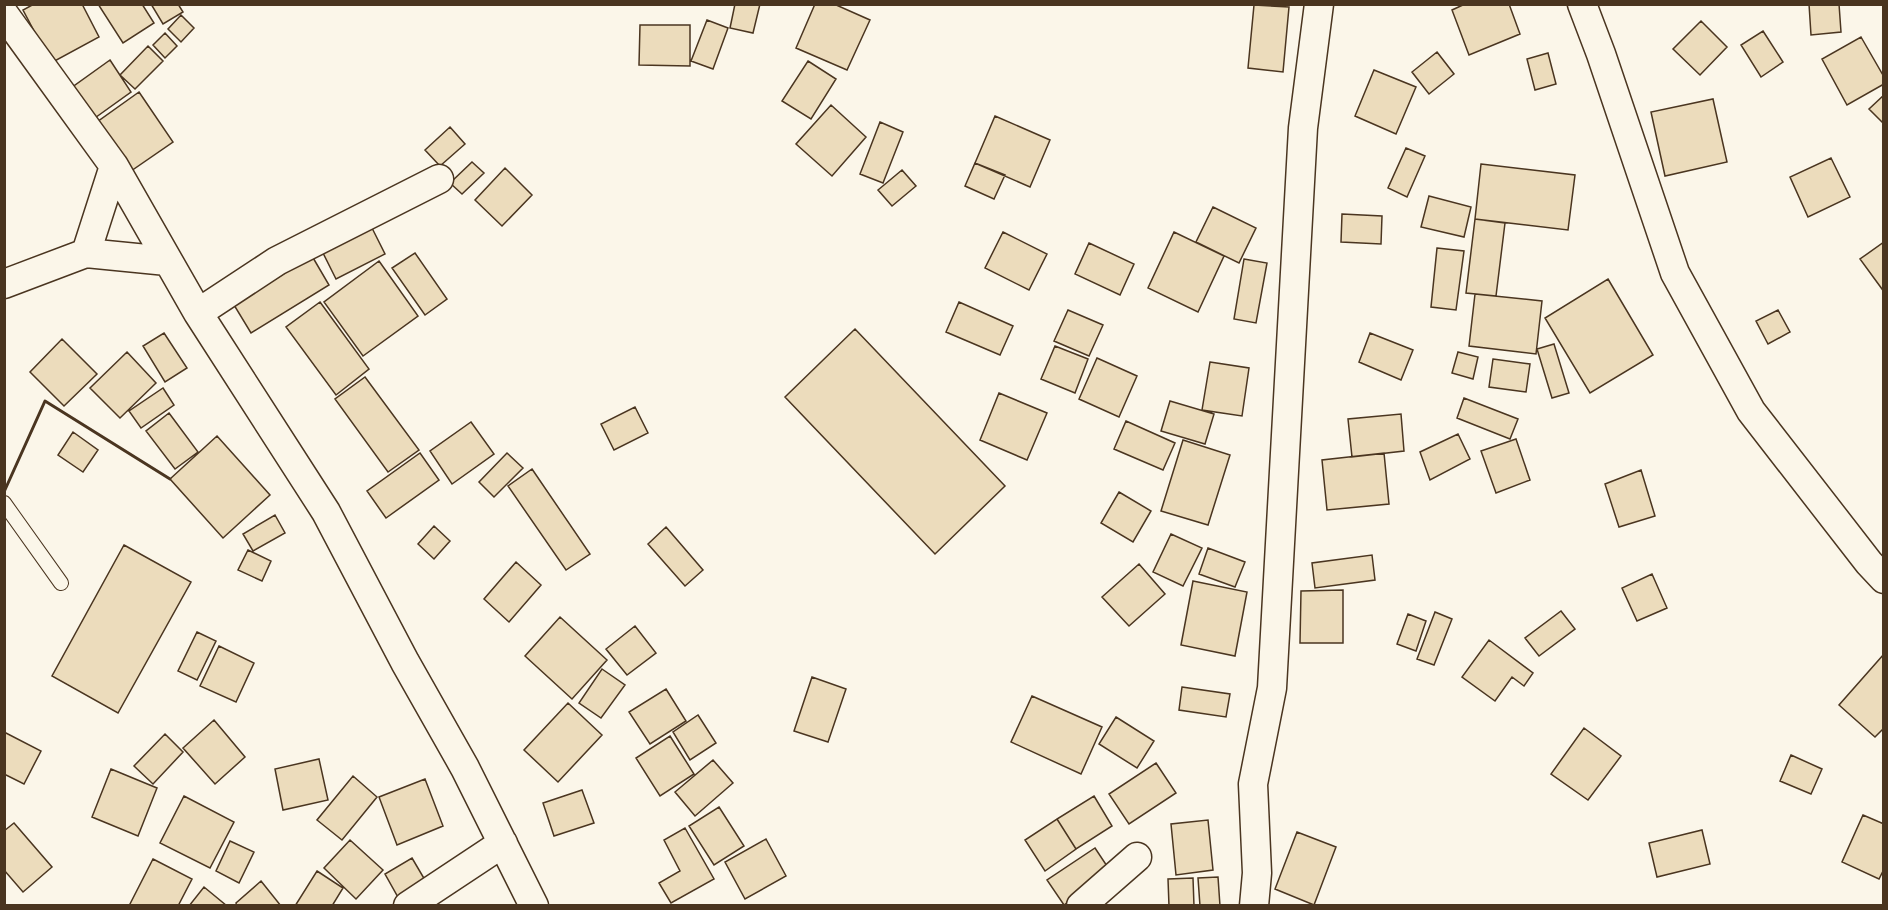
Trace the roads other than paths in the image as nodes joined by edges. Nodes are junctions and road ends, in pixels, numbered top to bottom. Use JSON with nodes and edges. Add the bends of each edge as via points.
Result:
{"nodes":[{"id":1,"x":1319,"y":4,"type":"edge"},
{"id":2,"x":1582,"y":4,"type":"edge"},
{"id":3,"x":4,"y":14,"type":"edge"},
{"id":4,"x":114,"y":166,"type":"junction"},
{"id":5,"x":439,"y":179,"type":"dead end"},
{"id":6,"x":86,"y":253,"type":"junction"},
{"id":7,"x":167,"y":261,"type":"junction"},
{"id":8,"x":4,"y":284,"type":"edge"},
{"id":9,"x":198,"y":313,"type":"junction"},
{"id":10,"x":4,"y":503,"type":"edge"},
{"id":11,"x":1884,"y":579,"type":"edge"},
{"id":12,"x":61,"y":583,"type":"dead end"},
{"id":13,"x":502,"y":843,"type":"junction"},
{"id":14,"x":1137,"y":857,"type":"dead end"},
{"id":15,"x":408,"y":906,"type":"edge"},
{"id":16,"x":534,"y":906,"type":"edge"},
{"id":17,"x":1081,"y":906,"type":"edge"},
{"id":18,"x":1254,"y":906,"type":"edge"}],
"edges":[{"from":1,"to":18,"type":"street","via":[[1303,128],[1272,688],[1253,784],[1257,873]]},
{"from":2,"to":11,"type":"street","via":[[1675,273],[1751,411]]},
{"from":3,"to":4,"type":"street"},
{"from":4,"to":6,"type":"street"},
{"from":4,"to":7,"type":"street"},
{"from":5,"to":9,"type":"street","via":[[276,261]]},
{"from":6,"to":7,"type":"street"},
{"from":6,"to":8,"type":"street"},
{"from":7,"to":9,"type":"street"},
{"from":9,"to":13,"type":"street","via":[[326,512]]},
{"from":10,"to":12,"type":"lane"},
{"from":13,"to":15,"type":"street"},
{"from":13,"to":16,"type":"street"},
{"from":14,"to":17,"type":"street"}]}
